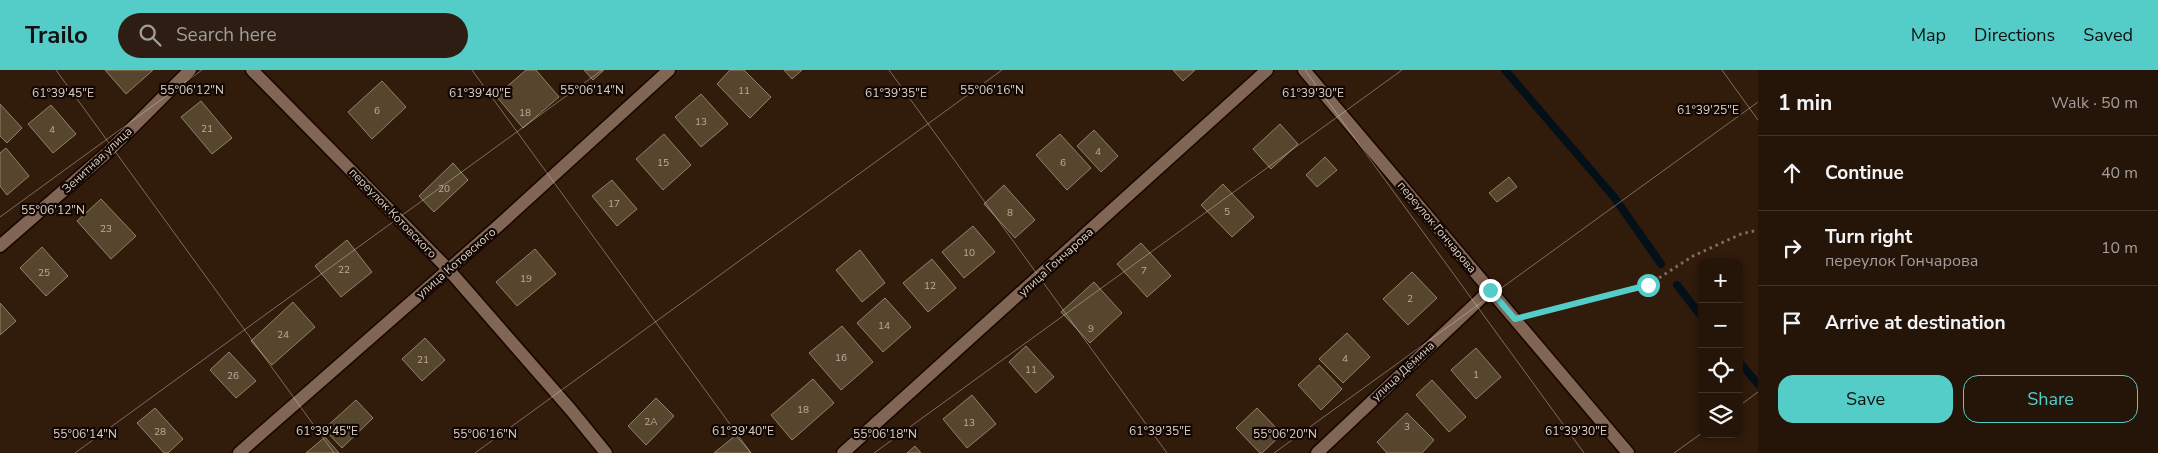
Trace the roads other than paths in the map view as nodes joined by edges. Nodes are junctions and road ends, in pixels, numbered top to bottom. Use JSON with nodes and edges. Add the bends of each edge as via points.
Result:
{"nodes":[{"id":1,"x":190,"y":70,"type":"edge"},
{"id":2,"x":252,"y":70,"type":"edge"},
{"id":3,"x":669,"y":70,"type":"edge"},
{"id":4,"x":1267,"y":70,"type":"edge"},
{"id":5,"x":1304,"y":70,"type":"edge"},
{"id":6,"x":0,"y":246,"type":"edge"},
{"id":7,"x":448,"y":269,"type":"junction"},
{"id":8,"x":1490,"y":290,"type":"junction"},
{"id":9,"x":239,"y":453,"type":"edge"},
{"id":10,"x":606,"y":453,"type":"edge"},
{"id":11,"x":843,"y":453,"type":"edge"},
{"id":12,"x":1317,"y":453,"type":"edge"},
{"id":13,"x":1628,"y":453,"type":"edge"}],
"edges":[{"from":1,"to":6,"type":"street","name":"Зенитная улица","via":[[109,151]]},
{"from":2,"to":7,"type":"street","name":"переулок Котовского"},
{"from":3,"to":7,"type":"street","name":"улица Котовского"},
{"from":4,"to":11,"type":"street","name":"улица Гончарова"},
{"from":5,"to":8,"type":"street","name":"переулок Гончарова"},
{"from":7,"to":9,"type":"street","name":"улица Котовского"},
{"from":7,"to":10,"type":"street","name":"переулок Котовского"},
{"from":8,"to":12,"type":"street","name":"улица Дёмина"},
{"from":8,"to":13,"type":"street","name":"переулок Гончарова"}]}
